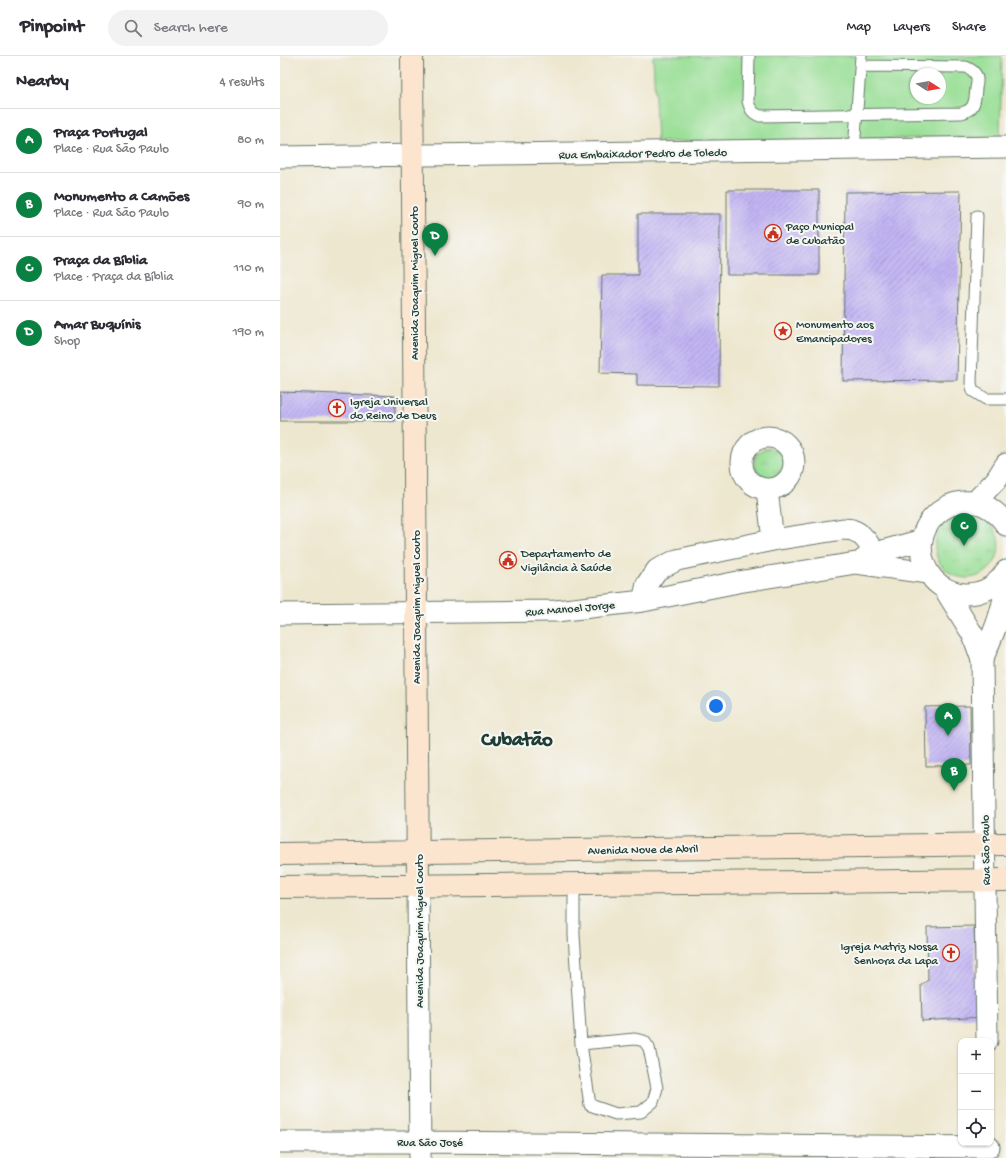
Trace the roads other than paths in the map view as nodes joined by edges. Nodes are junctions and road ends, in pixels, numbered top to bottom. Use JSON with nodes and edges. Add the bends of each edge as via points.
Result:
{"nodes":[{"id":1,"x":412,"y":56,"type":"edge"},
{"id":2,"x":749,"y":56,"type":"edge"},
{"id":3,"x":860,"y":61,"type":"edge"},
{"id":4,"x":857,"y":115,"type":"junction"},
{"id":5,"x":1006,"y":147,"type":"edge"},
{"id":6,"x":854,"y":150,"type":"junction"},
{"id":7,"x":413,"y":156,"type":"junction"},
{"id":8,"x":280,"y":157,"type":"edge"},
{"id":9,"x":978,"y":216,"type":"dead end"},
{"id":10,"x":1006,"y":399,"type":"edge"},
{"id":11,"x":1006,"y":464,"type":"edge"},
{"id":12,"x":767,"y":490,"type":"dead end"},
{"id":13,"x":974,"y":503,"type":"junction"},
{"id":14,"x":1006,"y":524,"type":"edge"},
{"id":15,"x":773,"y":540,"type":"junction"},
{"id":16,"x":922,"y":540,"type":"junction"},
{"id":17,"x":878,"y":560,"type":"junction"},
{"id":18,"x":1006,"y":571,"type":"edge"},
{"id":19,"x":928,"y":573,"type":"junction"},
{"id":20,"x":1006,"y":582,"type":"edge"},
{"id":21,"x":944,"y":588,"type":"junction"},
{"id":22,"x":643,"y":601,"type":"junction"},
{"id":23,"x":416,"y":613,"type":"junction"},
{"id":24,"x":280,"y":614,"type":"edge"},
{"id":25,"x":982,"y":660,"type":"junction"},
{"id":26,"x":984,"y":844,"type":"junction"},
{"id":27,"x":1006,"y":844,"type":"edge"},
{"id":28,"x":418,"y":852,"type":"junction"},
{"id":29,"x":280,"y":854,"type":"edge"},
{"id":30,"x":995,"y":880,"type":"edge"},
{"id":31,"x":574,"y":884,"type":"junction"},
{"id":32,"x":418,"y":886,"type":"junction"},
{"id":33,"x":280,"y":887,"type":"edge"},
{"id":34,"x":987,"y":1038,"type":"edge"},
{"id":35,"x":581,"y":1044,"type":"junction"},
{"id":36,"x":280,"y":1142,"type":"edge"},
{"id":37,"x":989,"y":1149,"type":"edge"},
{"id":38,"x":420,"y":1150,"type":"edge"}],
"edges":[{"from":1,"to":7,"type":"main road","name":"Avenida Joaquim Miguel Couto"},
{"from":2,"to":4,"type":"lane","via":[[748,101],[754,113],[760,116]]},
{"from":3,"to":4,"type":"lane"},
{"from":3,"to":4,"type":"lane","via":[[966,67],[972,69],[977,79],[975,102],[966,112]]},
{"from":4,"to":6,"type":"lane"},
{"from":5,"to":6,"type":"street","name":"Rua Embaixador Pedro de Toledo"},
{"from":6,"to":7,"type":"street","name":"Rua Embaixador Pedro de Toledo"},
{"from":7,"to":8,"type":"street","name":"Rua Embaixador Pedro de Toledo"},
{"from":7,"to":23,"type":"main road","name":"Avenida Joaquim Miguel Couto"},
{"from":9,"to":10,"type":"lane","via":[[971,383],[973,391],[986,399]]},
{"from":11,"to":13,"type":"street","via":[[996,480]]},
{"from":12,"to":15,"type":"street"},
{"from":13,"to":14,"type":"street","via":[[987,507]]},
{"from":13,"to":16,"type":"street","via":[[953,504],[940,511],[930,521]]},
{"from":15,"to":17,"type":"street","via":[[843,529],[853,530],[862,536]]},
{"from":15,"to":22,"type":"street","via":[[677,560],[657,570],[647,584]]},
{"from":16,"to":17,"type":"street","name":"Rua Manoel Jorge"},
{"from":16,"to":19,"type":"street","via":[[921,551]]},
{"from":17,"to":19,"type":"street","name":"Rua Manoel Jorge"},
{"from":17,"to":22,"type":"street","name":"Rua Manoel Jorge","via":[[738,582]]},
{"from":18,"to":21,"type":"street","via":[[1003,577],[986,590],[964,594]]},
{"from":19,"to":21,"type":"street"},
{"from":20,"to":25,"type":"street","name":"Rua São Paulo","via":[[1001,612]]},
{"from":21,"to":25,"type":"street","name":"Rua São Paulo","via":[[972,635]]},
{"from":22,"to":23,"type":"street","name":"Rua Manoel Jorge","via":[[556,611]]},
{"from":23,"to":24,"type":"street","name":"Rua Manoel Jorge"},
{"from":23,"to":28,"type":"main road","name":"Avenida Joaquim Miguel Couto"},
{"from":25,"to":26,"type":"street","name":"Rua São Paulo"},
{"from":26,"to":27,"type":"main road","name":"Avenida Nove de Abril"},
{"from":26,"to":28,"type":"main road","name":"Avenida Nove de Abril"},
{"from":26,"to":30,"type":"street","name":"Rua São Paulo"},
{"from":28,"to":29,"type":"main road","name":"Avenida Nove de Abril"},
{"from":28,"to":32,"type":"main road","name":"Avenida Joaquim Miguel Couto"},
{"from":30,"to":31,"type":"main road"},
{"from":30,"to":34,"type":"street","name":"Rua São Paulo"},
{"from":31,"to":32,"type":"main road"},
{"from":31,"to":35,"type":"lane","via":[[574,935]]},
{"from":32,"to":33,"type":"main road"},
{"from":32,"to":38,"type":"street","name":"Avenida Joaquim Miguel Couto"},
{"from":35,"to":35,"type":"lane","via":[[590,1105],[616,1114],[641,1112],[652,1102],[657,1088],[649,1048],[644,1041],[635,1039]]},
{"from":36,"to":38,"type":"street","name":"Rua São José"},
{"from":37,"to":38,"type":"street","name":"Rua São José"}]}
